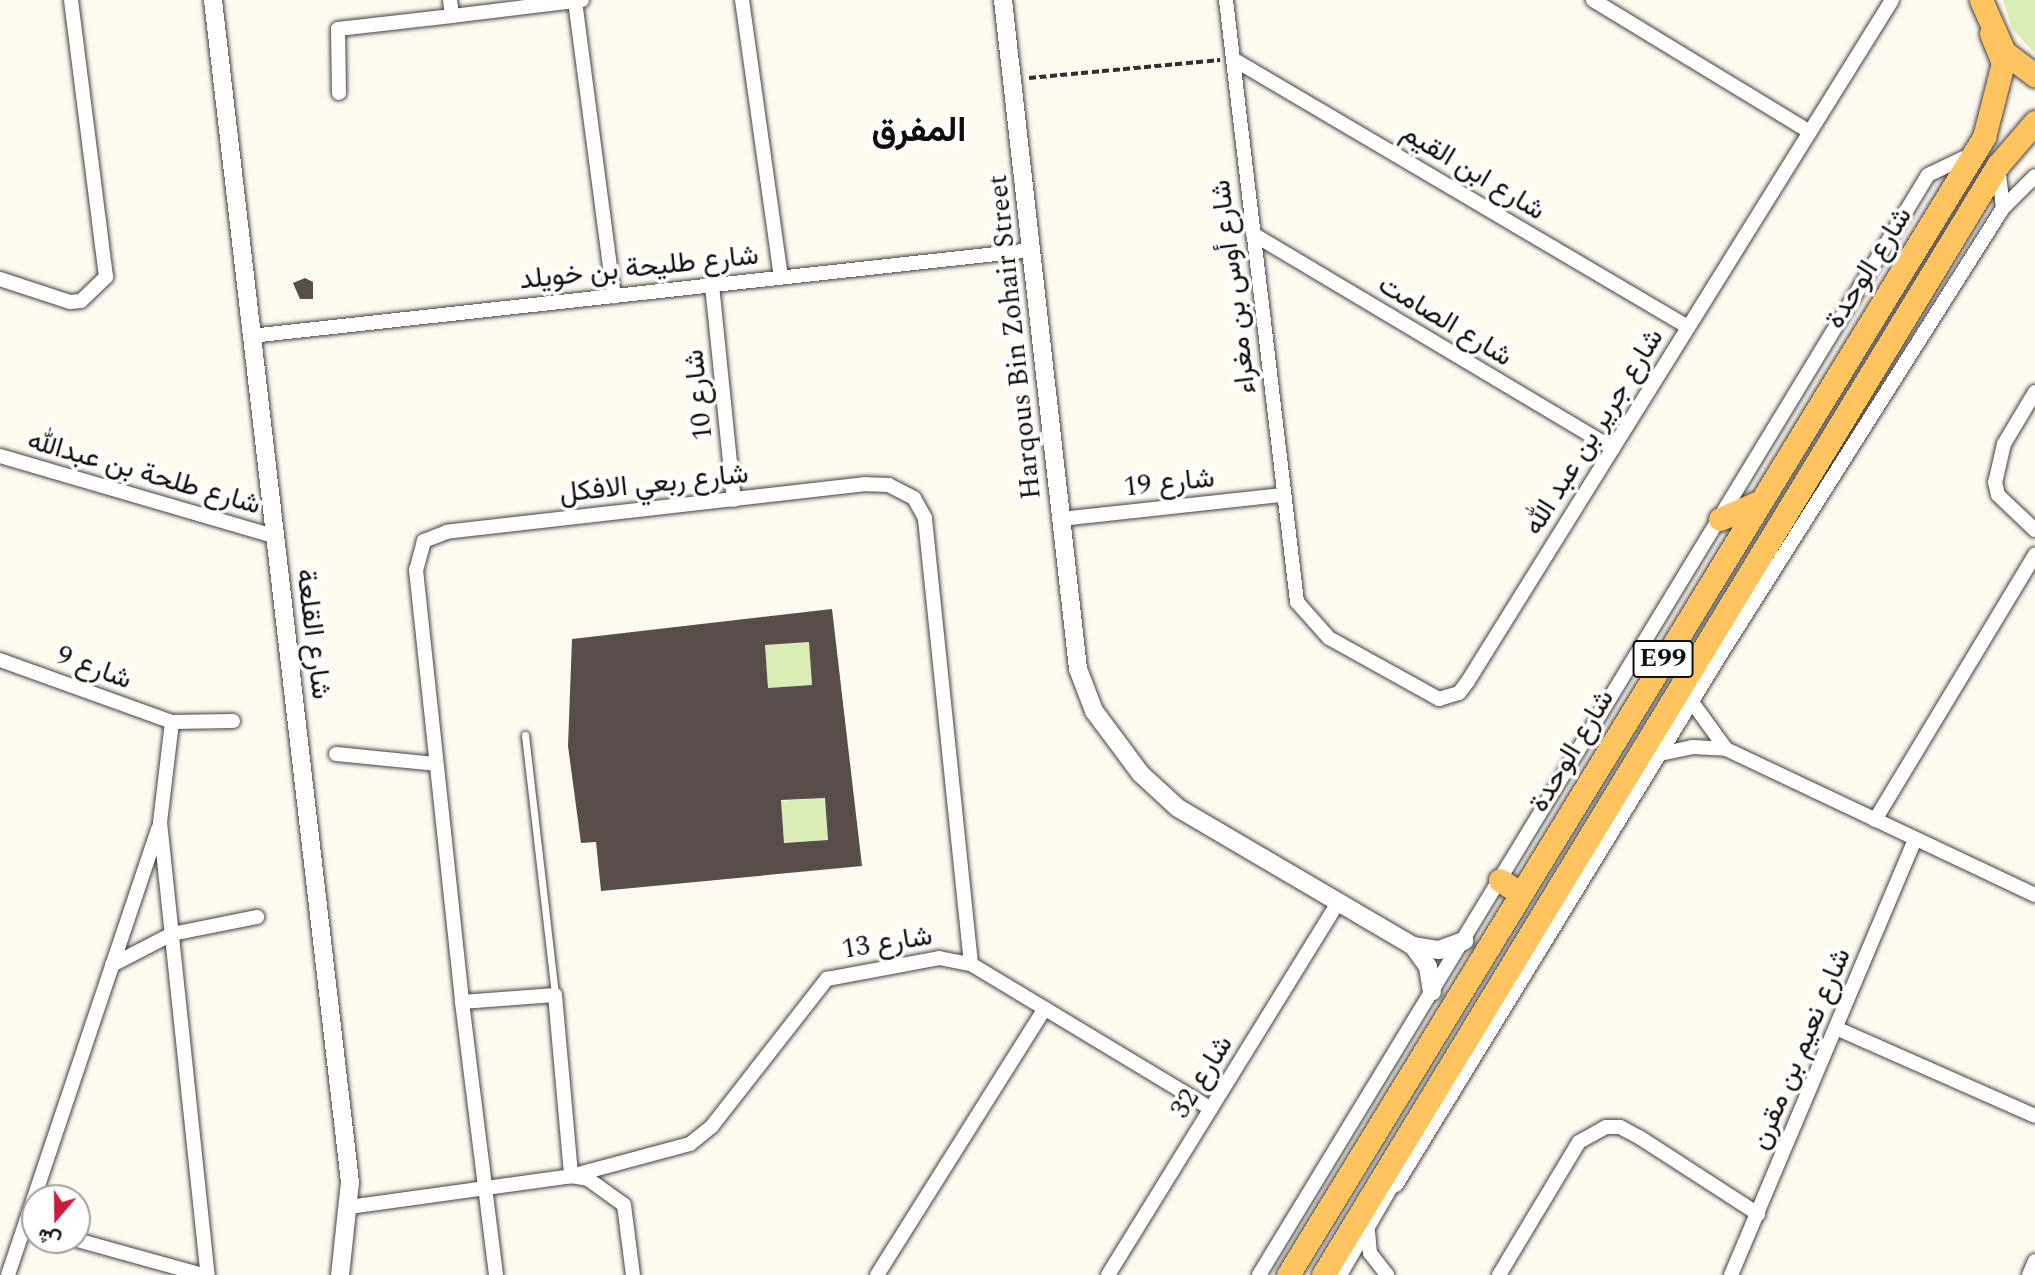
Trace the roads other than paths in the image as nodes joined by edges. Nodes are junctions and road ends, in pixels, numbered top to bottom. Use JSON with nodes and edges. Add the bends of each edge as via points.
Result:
{"nodes":[{"id":1,"x":71,"y":0,"type":"edge"},
{"id":2,"x":213,"y":0,"type":"edge"},
{"id":3,"x":450,"y":0,"type":"edge"},
{"id":4,"x":575,"y":0,"type":"edge"},
{"id":5,"x":582,"y":0,"type":"edge"},
{"id":6,"x":742,"y":0,"type":"edge"},
{"id":7,"x":1003,"y":0,"type":"edge"},
{"id":8,"x":1226,"y":0,"type":"edge"},
{"id":9,"x":1593,"y":0,"type":"edge"},
{"id":10,"x":1892,"y":0,"type":"edge"},
{"id":11,"x":1981,"y":0,"type":"edge"},
{"id":12,"x":452,"y":16,"type":"junction"},
{"id":13,"x":1992,"y":33,"type":"junction"},
{"id":14,"x":1233,"y":59,"type":"junction"},
{"id":15,"x":2035,"y":75,"type":"edge"},
{"id":16,"x":339,"y":93,"type":"dead end"},
{"id":17,"x":2035,"y":122,"type":"edge"},
{"id":18,"x":1810,"y":132,"type":"junction"},
{"id":19,"x":1974,"y":152,"type":"junction"},
{"id":20,"x":1998,"y":165,"type":"junction"},
{"id":21,"x":2035,"y":176,"type":"edge"},
{"id":22,"x":2003,"y":208,"type":"junction"},
{"id":23,"x":1253,"y":234,"type":"junction"},
{"id":24,"x":1032,"y":250,"type":"junction"},
{"id":25,"x":781,"y":277,"type":"junction"},
{"id":26,"x":0,"y":279,"type":"edge"},
{"id":27,"x":712,"y":285,"type":"junction"},
{"id":28,"x":614,"y":296,"type":"junction"},
{"id":29,"x":1688,"y":327,"type":"junction"},
{"id":30,"x":251,"y":336,"type":"junction"},
{"id":31,"x":2035,"y":393,"type":"edge"},
{"id":32,"x":1613,"y":449,"type":"junction"},
{"id":33,"x":0,"y":456,"type":"edge"},
{"id":34,"x":1283,"y":495,"type":"junction"},
{"id":35,"x":734,"y":500,"type":"junction"},
{"id":36,"x":1759,"y":502,"type":"junction"},
{"id":37,"x":1061,"y":519,"type":"junction"},
{"id":38,"x":1720,"y":519,"type":"junction"},
{"id":39,"x":2035,"y":530,"type":"edge"},
{"id":40,"x":274,"y":536,"type":"junction"},
{"id":41,"x":2035,"y":555,"type":"edge"},
{"id":42,"x":1291,"y":568,"type":"joint"},
{"id":43,"x":1724,"y":618,"type":"junction"},
{"id":44,"x":1724,"y":649,"type":"junction"},
{"id":45,"x":0,"y":660,"type":"edge"},
{"id":46,"x":1692,"y":702,"type":"junction"},
{"id":47,"x":172,"y":722,"type":"junction"},
{"id":48,"x":233,"y":722,"type":"dead end"},
{"id":49,"x":525,"y":735,"type":"dead end"},
{"id":50,"x":1726,"y":750,"type":"junction"},
{"id":51,"x":336,"y":754,"type":"dead end"},
{"id":52,"x":1660,"y":754,"type":"junction"},
{"id":53,"x":436,"y":764,"type":"junction"},
{"id":54,"x":1619,"y":807,"type":"junction"},
{"id":55,"x":1875,"y":820,"type":"junction"},
{"id":56,"x":160,"y":822,"type":"junction"},
{"id":57,"x":1914,"y":841,"type":"junction"},
{"id":58,"x":1500,"y":880,"type":"junction"},
{"id":59,"x":1521,"y":894,"type":"junction"},
{"id":60,"x":2035,"y":895,"type":"edge"},
{"id":61,"x":1336,"y":904,"type":"junction"},
{"id":62,"x":257,"y":917,"type":"dead end"},
{"id":63,"x":172,"y":933,"type":"junction"},
{"id":64,"x":1464,"y":941,"type":"junction"},
{"id":65,"x":1413,"y":946,"type":"junction"},
{"id":66,"x":971,"y":964,"type":"junction"},
{"id":67,"x":112,"y":965,"type":"junction"},
{"id":68,"x":1432,"y":992,"type":"junction"},
{"id":69,"x":555,"y":995,"type":"junction"},
{"id":70,"x":462,"y":1002,"type":"junction"},
{"id":71,"x":1045,"y":1008,"type":"junction"},
{"id":72,"x":1838,"y":1029,"type":"junction"},
{"id":73,"x":1211,"y":1109,"type":"junction"},
{"id":74,"x":2035,"y":1116,"type":"edge"},
{"id":75,"x":1399,"y":1152,"type":"junction"},
{"id":76,"x":570,"y":1176,"type":"junction"},
{"id":77,"x":43,"y":1184,"type":"edge"},
{"id":78,"x":1396,"y":1185,"type":"junction"},
{"id":79,"x":485,"y":1190,"type":"junction"},
{"id":80,"x":349,"y":1207,"type":"junction"},
{"id":81,"x":1758,"y":1214,"type":"junction"},
{"id":82,"x":1370,"y":1229,"type":"junction"},
{"id":83,"x":21,"y":1243,"type":"edge"},
{"id":84,"x":91,"y":1244,"type":"edge"},
{"id":85,"x":2035,"y":1261,"type":"edge"},
{"id":86,"x":6,"y":1273,"type":"edge"},
{"id":87,"x":205,"y":1275,"type":"edge"},
{"id":88,"x":340,"y":1275,"type":"edge"},
{"id":89,"x":496,"y":1275,"type":"edge"},
{"id":90,"x":633,"y":1275,"type":"edge"},
{"id":91,"x":877,"y":1275,"type":"edge"},
{"id":92,"x":1108,"y":1275,"type":"edge"},
{"id":93,"x":1259,"y":1275,"type":"edge"},
{"id":94,"x":1288,"y":1275,"type":"edge"},
{"id":95,"x":1323,"y":1275,"type":"edge"},
{"id":96,"x":1340,"y":1275,"type":"edge"},
{"id":97,"x":1387,"y":1275,"type":"edge"},
{"id":98,"x":1499,"y":1275,"type":"edge"},
{"id":99,"x":1731,"y":1275,"type":"edge"},
{"id":100,"x":2029,"y":1275,"type":"edge"}],
"edges":[{"from":1,"to":26,"type":"street","via":[[106,277],[81,301],[70,302]]},
{"from":2,"to":30,"type":"street","name":"شارع القلعة"},
{"from":3,"to":12,"type":"street"},
{"from":4,"to":5,"type":"street"},
{"from":4,"to":12,"type":"street"},
{"from":4,"to":28,"type":"street"},
{"from":6,"to":25,"type":"street"},
{"from":7,"to":24,"type":"street","name":"Harqous Bin Zohair Street"},
{"from":8,"to":14,"type":"street","name":"شارع أوس بن مغراء"},
{"from":9,"to":18,"type":"street"},
{"from":10,"to":18,"type":"street","name":"شارع جرير بن عبد الله"},
{"from":11,"to":13,"type":"main road","name":"شارع الوحدة"},
{"from":12,"to":16,"type":"street","via":[[338,29]]},
{"from":13,"to":15,"type":"main road","via":[[2004,52]]},
{"from":13,"to":19,"type":"main road","name":"شارع الوحدة","number":"E99","via":[[2003,63],[2001,82]]},
{"from":14,"to":23,"type":"street","name":"شارع أوس بن مغراء"},
{"from":14,"to":29,"type":"street","name":"شارع ابن القيم"},
{"from":17,"to":20,"type":"main road","name":"شارع الوحدة","number":"E99"},
{"from":18,"to":29,"type":"street","name":"شارع جرير بن عبد الله"},
{"from":19,"to":36,"type":"main road","name":"شارع الوحدة","number":"E99"},
{"from":19,"to":38,"type":"street","via":[[1928,176]]},
{"from":20,"to":22,"type":"street"},
{"from":20,"to":43,"type":"main road","name":"شارع الوحدة","number":"E99"},
{"from":21,"to":22,"type":"street"},
{"from":22,"to":44,"type":"street"},
{"from":23,"to":32,"type":"street","name":"شارع الصامت"},
{"from":23,"to":34,"type":"street","name":"شارع أوس بن مغراء"},
{"from":24,"to":25,"type":"street","name":"شارع طليحة بن خويلد"},
{"from":24,"to":37,"type":"street","name":"Harqous Bin Zohair Street"},
{"from":25,"to":27,"type":"street","name":"شارع طليحة بن خويلد"},
{"from":27,"to":28,"type":"street","name":"شارع طليحة بن خويلد"},
{"from":27,"to":35,"type":"street","name":"شارع 10"},
{"from":28,"to":30,"type":"street","name":"شارع طليحة بن خويلد"},
{"from":29,"to":32,"type":"street","name":"شارع جرير بن عبد الله"},
{"from":30,"to":40,"type":"street","name":"شارع القلعة"},
{"from":31,"to":39,"type":"street","via":[[2004,444],[1995,482],[1998,495]]},
{"from":32,"to":42,"type":"street","name":"شارع جرير بن عبد الله","via":[[1468,681],[1451,697],[1428,697],[1329,638],[1297,602]]},
{"from":33,"to":40,"type":"street","name":"شارع طلحة بن عبدالله"},
{"from":34,"to":37,"type":"street","name":"شارع 19"},
{"from":34,"to":42,"type":"street","name":"شارع أوس بن مغراء"},
{"from":35,"to":53,"type":"street","name":"شارع ربعي الافكل","via":[[447,532],[424,541],[416,557]]},
{"from":35,"to":66,"type":"street","name":"شارع ربعي الافكل","via":[[866,484],[907,493],[925,518]]},
{"from":36,"to":38,"type":"main road"},
{"from":36,"to":59,"type":"main road","name":"شارع الوحدة","number":"E99"},
{"from":37,"to":61,"type":"street","name":"Harqous Bin Zohair Street","via":[[1078,669],[1094,711],[1141,775],[1178,808]]},
{"from":38,"to":58,"type":"street"},
{"from":40,"to":80,"type":"street","name":"شارع القلعة"},
{"from":41,"to":55,"type":"street"},
{"from":43,"to":44,"type":"main road"},
{"from":43,"to":54,"type":"main road","name":"شارع الوحدة","number":"E99"},
{"from":44,"to":46,"type":"street"},
{"from":45,"to":47,"type":"street","name":"شارع 9"},
{"from":46,"to":50,"type":"street"},
{"from":46,"to":52,"type":"street"},
{"from":47,"to":48,"type":"street","name":"شارع 9"},
{"from":47,"to":56,"type":"street"},
{"from":49,"to":69,"type":"lane"},
{"from":50,"to":52,"type":"street","via":[[1692,747]]},
{"from":50,"to":55,"type":"street"},
{"from":51,"to":53,"type":"street"},
{"from":52,"to":54,"type":"street"},
{"from":53,"to":70,"type":"street"},
{"from":54,"to":75,"type":"main road","name":"شارع الوحدة","number":"E99"},
{"from":54,"to":78,"type":"street"},
{"from":55,"to":57,"type":"street"},
{"from":56,"to":63,"type":"street"},
{"from":56,"to":67,"type":"street"},
{"from":57,"to":60,"type":"street"},
{"from":57,"to":72,"type":"street","name":"شارع نعيم بن مقرن"},
{"from":58,"to":59,"type":"main road"},
{"from":58,"to":64,"type":"street"},
{"from":59,"to":94,"type":"main road","name":"شارع الوحدة","number":"E99"},
{"from":61,"to":65,"type":"street","name":"Harqous Bin Zohair Street"},
{"from":61,"to":73,"type":"street","name":"شارع 32"},
{"from":62,"to":63,"type":"street"},
{"from":63,"to":67,"type":"street"},
{"from":63,"to":87,"type":"street"},
{"from":64,"to":65,"type":"street","via":[[1439,950]]},
{"from":64,"to":68,"type":"street"},
{"from":65,"to":68,"type":"street","via":[[1428,967]]},
{"from":66,"to":71,"type":"street","name":"شارع 13"},
{"from":66,"to":76,"type":"street","name":"شارع 13","via":[[939,958],[827,979],[712,1126],[690,1144]]},
{"from":67,"to":77,"type":"street"},
{"from":68,"to":93,"type":"street"},
{"from":69,"to":70,"type":"street"},
{"from":69,"to":76,"type":"street"},
{"from":70,"to":79,"type":"street"},
{"from":71,"to":73,"type":"street","name":"شارع 13"},
{"from":71,"to":91,"type":"street"},
{"from":72,"to":74,"type":"street"},
{"from":72,"to":81,"type":"street","name":"شارع نعيم بن مقرن"},
{"from":73,"to":92,"type":"street","name":"شارع 32"},
{"from":75,"to":78,"type":"street"},
{"from":75,"to":95,"type":"main road","name":"شارع الوحدة","number":"E99"},
{"from":76,"to":79,"type":"street","name":"شارع 13"},
{"from":76,"to":90,"type":"street","via":[[599,1183],[624,1205]]},
{"from":78,"to":82,"type":"street"},
{"from":79,"to":80,"type":"street","name":"شارع 13"},
{"from":79,"to":89,"type":"street"},
{"from":80,"to":88,"type":"street","name":"شارع القلعة"},
{"from":81,"to":98,"type":"street","via":[[1639,1137],[1620,1127],[1606,1127],[1579,1142]]},
{"from":81,"to":99,"type":"street","name":"شارع نعيم بن مقرن"},
{"from":82,"to":96,"type":"street"},
{"from":82,"to":97,"type":"street","via":[[1370,1253]]},
{"from":83,"to":86,"type":"street"},
{"from":84,"to":87,"type":"street"},
{"from":85,"to":100,"type":"street"}]}
